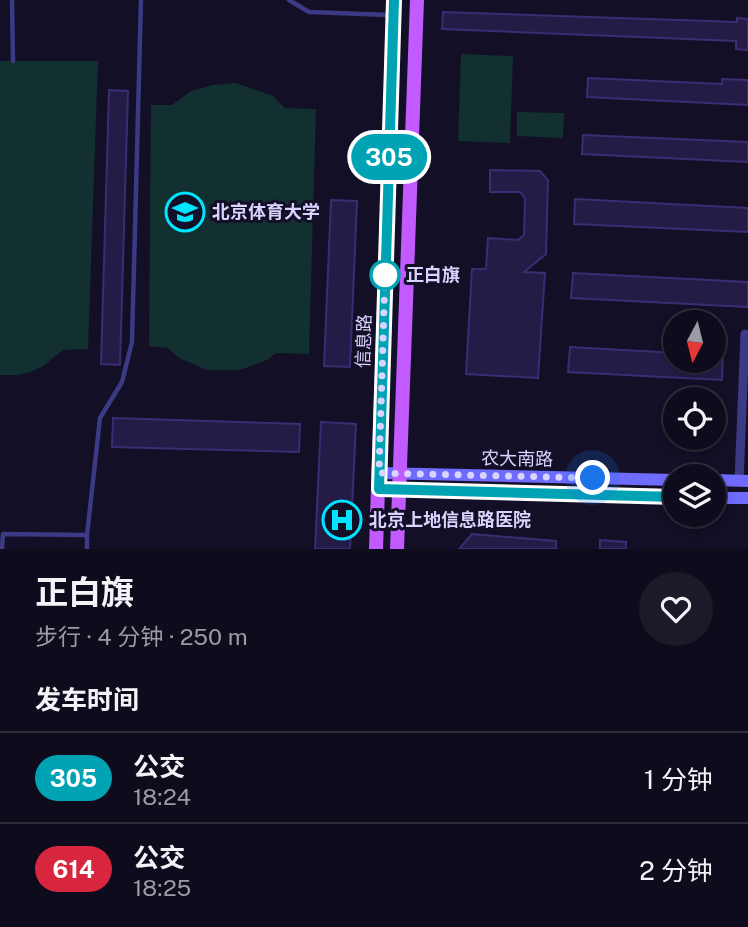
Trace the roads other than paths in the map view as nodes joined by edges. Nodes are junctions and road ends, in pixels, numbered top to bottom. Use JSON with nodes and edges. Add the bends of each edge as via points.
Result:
{"nodes":[{"id":1,"x":12,"y":0,"type":"edge"},
{"id":2,"x":141,"y":0,"type":"edge"},
{"id":3,"x":289,"y":0,"type":"edge"},
{"id":4,"x":394,"y":0,"type":"edge"},
{"id":5,"x":417,"y":0,"type":"edge"},
{"id":6,"x":393,"y":16,"type":"junction"},
{"id":7,"x":13,"y":61,"type":"dead end"},
{"id":8,"x":745,"y":334,"type":"dead end"},
{"id":9,"x":379,"y":473,"type":"junction"},
{"id":10,"x":400,"y":474,"type":"junction"},
{"id":11,"x":663,"y":480,"type":"edge"},
{"id":12,"x":743,"y":481,"type":"edge"},
{"id":13,"x":379,"y":489,"type":"junction"},
{"id":14,"x":400,"y":490,"type":"junction"},
{"id":15,"x":663,"y":497,"type":"edge"},
{"id":16,"x":726,"y":498,"type":"edge"},
{"id":17,"x":748,"y":498,"type":"edge"},
{"id":18,"x":87,"y":536,"type":"junction"},
{"id":19,"x":2,"y":549,"type":"edge"},
{"id":20,"x":87,"y":549,"type":"edge"},
{"id":21,"x":376,"y":549,"type":"edge"},
{"id":22,"x":397,"y":549,"type":"edge"}],
"edges":[{"from":1,"to":7,"type":"lane"},
{"from":2,"to":18,"type":"lane","via":[[132,342],[122,382],[100,418]]},
{"from":3,"to":6,"type":"lane","via":[[309,12]]},
{"from":4,"to":6,"type":"main road","name":"信息路"},
{"from":5,"to":10,"type":"main road"},
{"from":6,"to":9,"type":"main road","name":"信息路"},
{"from":8,"to":12,"type":"street"},
{"from":9,"to":10,"type":"main road","name":"农大南路"},
{"from":9,"to":13,"type":"main road","name":"信息路"},
{"from":10,"to":11,"type":"main road","name":"农大南路"},
{"from":10,"to":14,"type":"main road"},
{"from":13,"to":14,"type":"main road","name":"农大南路"},
{"from":13,"to":21,"type":"main road"},
{"from":14,"to":15,"type":"main road","name":"农大南路"},
{"from":14,"to":22,"type":"main road"},
{"from":16,"to":17,"type":"main road"},
{"from":18,"to":19,"type":"lane","via":[[3,534]]},
{"from":18,"to":20,"type":"lane"}]}
